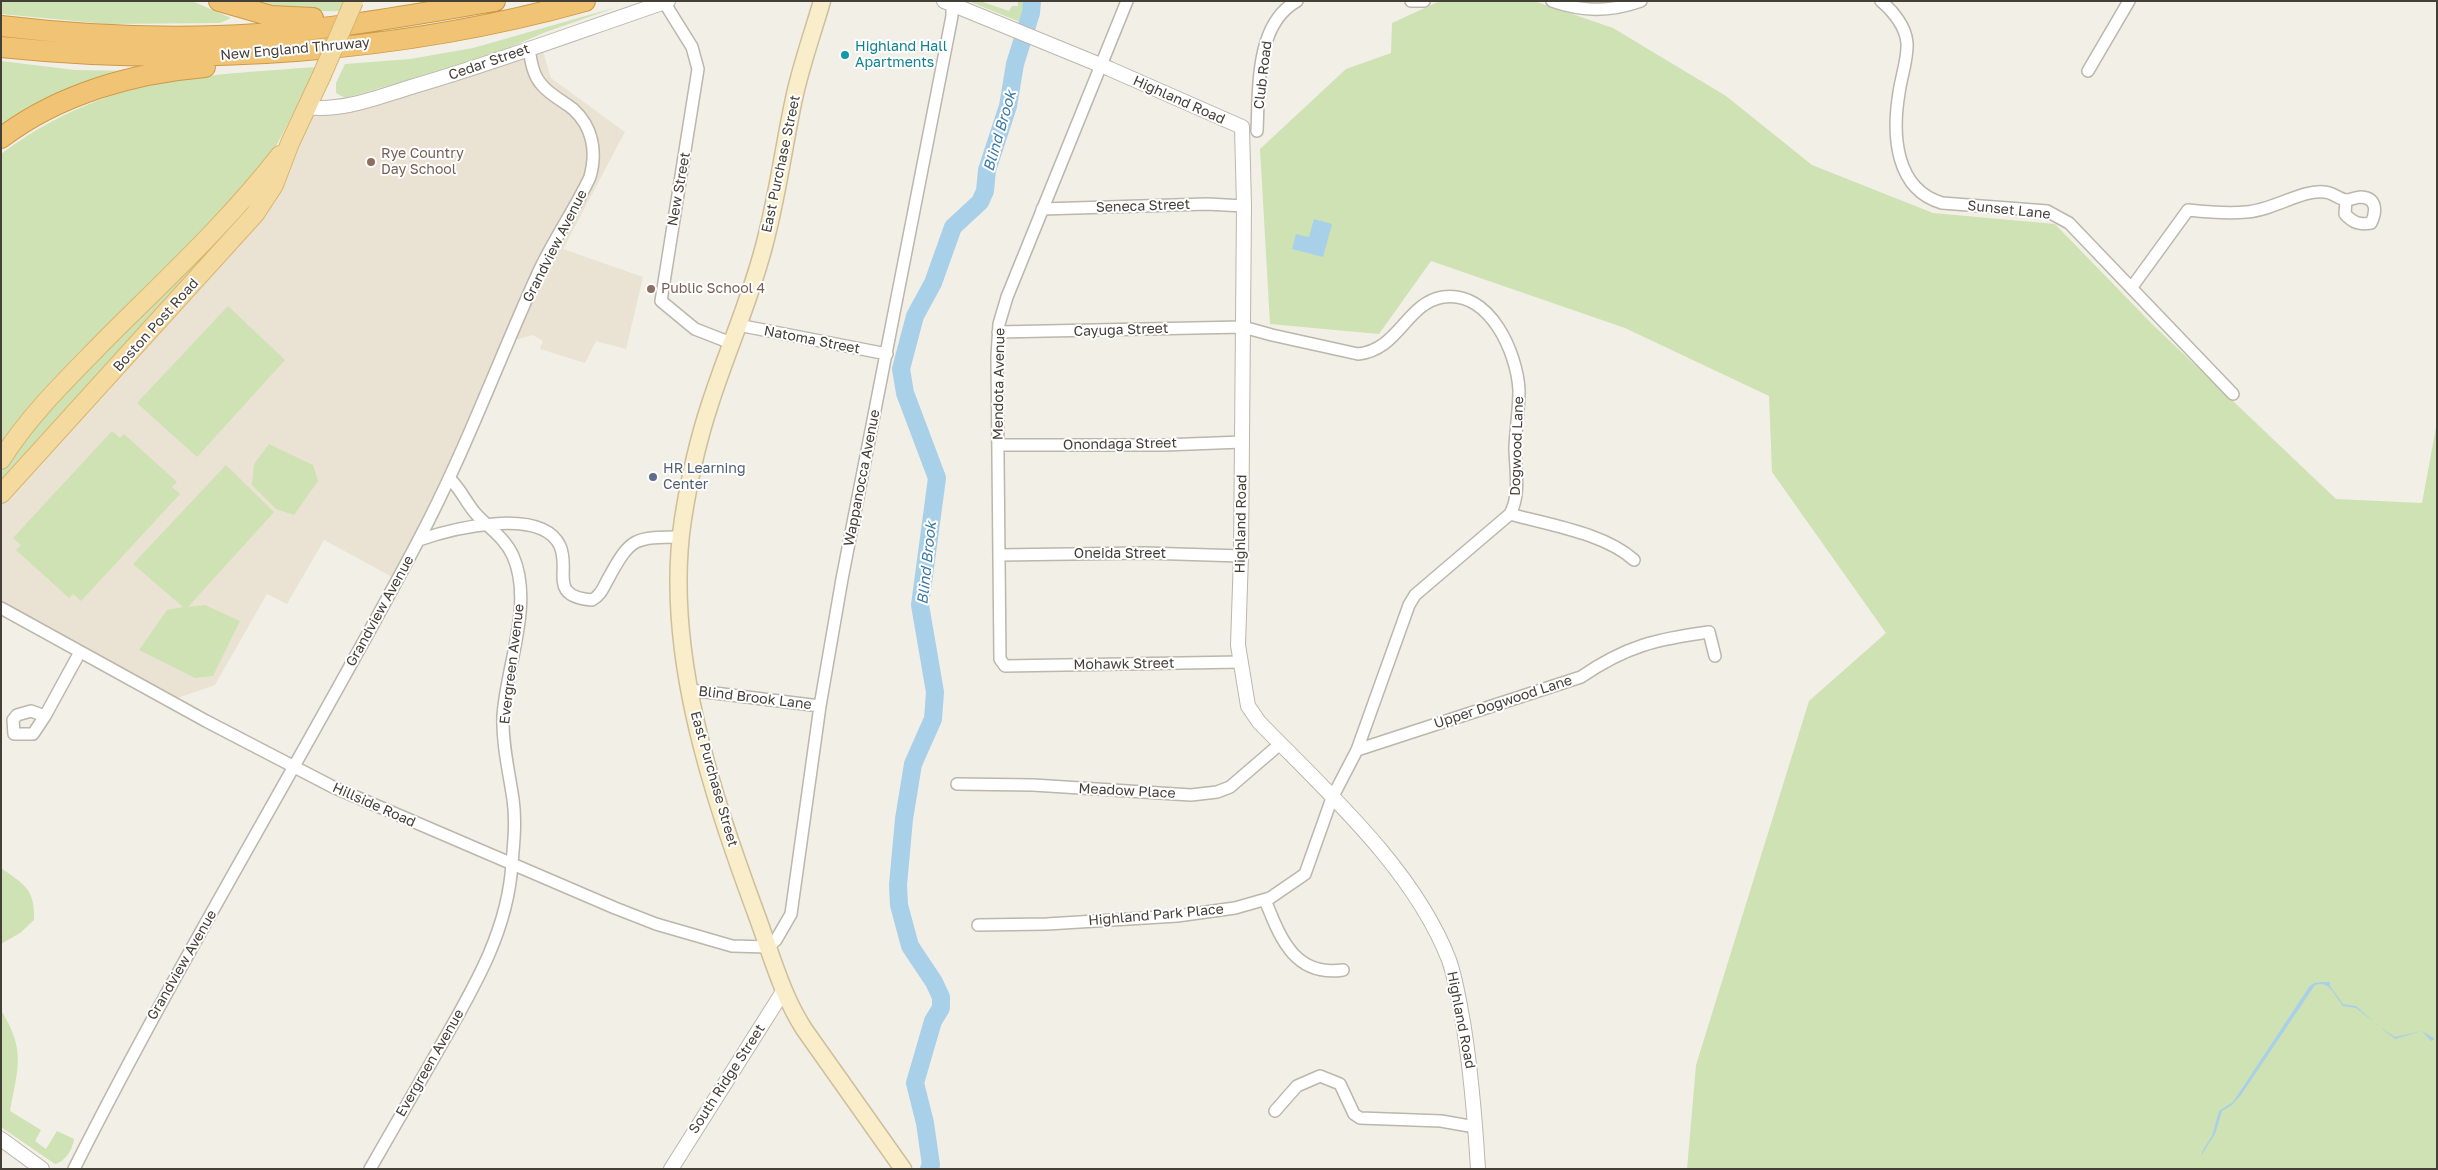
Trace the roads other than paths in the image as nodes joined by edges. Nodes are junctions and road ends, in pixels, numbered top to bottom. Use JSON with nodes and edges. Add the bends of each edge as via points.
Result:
{"nodes":[{"id":1,"x":218,"y":1,"type":"edge"},
{"id":2,"x":354,"y":1,"type":"edge"},
{"id":3,"x":495,"y":1,"type":"edge"},
{"id":4,"x":586,"y":1,"type":"edge"},
{"id":5,"x":822,"y":1,"type":"edge"},
{"id":6,"x":1127,"y":1,"type":"edge"},
{"id":7,"x":1297,"y":1,"type":"edge"},
{"id":8,"x":1411,"y":1,"type":"edge"},
{"id":9,"x":1424,"y":1,"type":"edge"},
{"id":10,"x":1552,"y":1,"type":"edge"},
{"id":11,"x":1641,"y":1,"type":"edge"},
{"id":12,"x":1881,"y":1,"type":"edge"},
{"id":13,"x":2130,"y":1,"type":"edge"},
{"id":14,"x":666,"y":2,"type":"edge"},
{"id":15,"x":948,"y":3,"type":"edge"},
{"id":16,"x":372,"y":21,"type":"junction"},
{"id":17,"x":1,"y":26,"type":"edge"},
{"id":18,"x":1,"y":47,"type":"edge"},
{"id":19,"x":529,"y":49,"type":"junction"},
{"id":20,"x":244,"y":54,"type":"junction"},
{"id":21,"x":1101,"y":66,"type":"junction"},
{"id":22,"x":2088,"y":71,"type":"dead end"},
{"id":23,"x":307,"y":107,"type":"junction"},
{"id":24,"x":1257,"y":131,"type":"dead end"},
{"id":25,"x":2,"y":138,"type":"edge"},
{"id":26,"x":290,"y":143,"type":"junction"},
{"id":27,"x":2346,"y":200,"type":"dead end"},
{"id":28,"x":1244,"y":206,"type":"junction"},
{"id":29,"x":1042,"y":209,"type":"junction"},
{"id":30,"x":2132,"y":287,"type":"junction"},
{"id":31,"x":738,"y":326,"type":"junction"},
{"id":32,"x":1243,"y":326,"type":"junction"},
{"id":33,"x":998,"y":332,"type":"junction"},
{"id":34,"x":731,"y":343,"type":"junction"},
{"id":35,"x":887,"y":354,"type":"junction"},
{"id":36,"x":2233,"y":394,"type":"dead end"},
{"id":37,"x":1242,"y":442,"type":"junction"},
{"id":38,"x":999,"y":445,"type":"junction"},
{"id":39,"x":1,"y":460,"type":"edge"},
{"id":40,"x":449,"y":478,"type":"junction"},
{"id":41,"x":1,"y":494,"type":"edge"},
{"id":42,"x":1510,"y":514,"type":"junction"},
{"id":43,"x":489,"y":526,"type":"junction"},
{"id":44,"x":682,"y":537,"type":"junction"},
{"id":45,"x":419,"y":540,"type":"junction"},
{"id":46,"x":999,"y":555,"type":"junction"},
{"id":47,"x":1242,"y":556,"type":"junction"},
{"id":48,"x":1634,"y":560,"type":"dead end"},
{"id":49,"x":1,"y":608,"type":"edge"},
{"id":50,"x":80,"y":652,"type":"junction"},
{"id":51,"x":1714,"y":656,"type":"dead end"},
{"id":52,"x":1241,"y":662,"type":"junction"},
{"id":53,"x":1007,"y":666,"type":"joint"},
{"id":54,"x":690,"y":690,"type":"junction"},
{"id":55,"x":820,"y":706,"type":"junction"},
{"id":56,"x":45,"y":716,"type":"dead end"},
{"id":57,"x":1280,"y":744,"type":"junction"},
{"id":58,"x":1357,"y":750,"type":"junction"},
{"id":59,"x":295,"y":767,"type":"junction"},
{"id":60,"x":957,"y":784,"type":"dead end"},
{"id":61,"x":1332,"y":798,"type":"junction"},
{"id":62,"x":512,"y":864,"type":"junction"},
{"id":63,"x":1265,"y":900,"type":"junction"},
{"id":64,"x":978,"y":925,"type":"dead end"},
{"id":65,"x":768,"y":947,"type":"junction"},
{"id":66,"x":1343,"y":970,"type":"dead end"},
{"id":67,"x":784,"y":990,"type":"junction"},
{"id":68,"x":1275,"y":1111,"type":"dead end"},
{"id":69,"x":1475,"y":1127,"type":"junction"},
{"id":70,"x":1,"y":1139,"type":"edge"},
{"id":71,"x":42,"y":1169,"type":"edge"},
{"id":72,"x":74,"y":1169,"type":"edge"},
{"id":73,"x":370,"y":1169,"type":"edge"},
{"id":74,"x":671,"y":1169,"type":"edge"},
{"id":75,"x":902,"y":1169,"type":"edge"},
{"id":76,"x":1478,"y":1169,"type":"edge"}],
"edges":[{"from":1,"to":16,"type":"highway","via":[[271,16]]},
{"from":2,"to":23,"type":"main road","name":"Boston Post Road","bridge":true},
{"from":3,"to":16,"type":"highway","name":"New England Thruway"},
{"from":4,"to":20,"type":"highway","name":"New England Thruway","via":[[485,25],[407,38]]},
{"from":5,"to":31,"type":"main road","name":"East Purchase Street","via":[[800,75],[767,237]]},
{"from":6,"to":21,"type":"street","name":"Mendota Avenue"},
{"from":7,"to":24,"type":"street","name":"Club Road","via":[[1278,18],[1267,35]]},
{"from":8,"to":9,"type":"street"},
{"from":10,"to":11,"type":"street","via":[[1598,11],[1618,9]]},
{"from":12,"to":30,"type":"street","name":"Sunset Lane","via":[[1898,19],[1907,42],[1898,95],[1897,136],[1900,159],[1910,182],[1928,199],[1942,203],[2054,213],[2069,223]]},
{"from":13,"to":22,"type":"street"},
{"from":14,"to":19,"type":"street","name":"Cedar Street"},
{"from":14,"to":34,"type":"street","name":"New Street","via":[[692,48],[698,69],[661,301],[695,329]]},
{"from":15,"to":21,"type":"street","name":"Highland Road"},
{"from":15,"to":35,"type":"street","name":"Wappanocca Avenue","via":[[952,16]]},
{"from":16,"to":17,"type":"highway","name":"New England Thruway","via":[[282,32],[182,37],[87,34]]},
{"from":18,"to":20,"type":"highway","name":"New England Thruway","via":[[126,56]]},
{"from":19,"to":23,"type":"street","name":"Cedar Street","via":[[381,96],[338,107]]},
{"from":19,"to":40,"type":"street","name":"Grandview Avenue","via":[[535,74],[542,85],[574,111],[585,126],[592,139],[594,162],[583,191],[540,269]]},
{"from":20,"to":25,"type":"highway","via":[[217,66],[164,72],[112,83],[53,107]]},
{"from":21,"to":28,"type":"street","name":"Highland Road","via":[[1242,127]]},
{"from":21,"to":29,"type":"street","name":"Mendota Avenue"},
{"from":23,"to":26,"type":"main road","name":"Boston Post Road"},
{"from":26,"to":39,"type":"main road","name":"Boston Post Road","via":[[240,205],[57,389],[25,425]]},
{"from":26,"to":41,"type":"main road","name":"Boston Post Road","via":[[274,185],[246,225]]},
{"from":27,"to":30,"type":"street","via":[[2325,192],[2313,192],[2246,212],[2188,210]]},
{"from":28,"to":29,"type":"street","name":"Seneca Street","via":[[1207,204]]},
{"from":28,"to":32,"type":"street","name":"Highland Road"},
{"from":29,"to":33,"type":"street","name":"Mendota Avenue","via":[[1007,297]]},
{"from":30,"to":36,"type":"street","name":"Sunset Lane"},
{"from":31,"to":34,"type":"main road","name":"East Purchase Street"},
{"from":31,"to":35,"type":"street","name":"Natoma Street"},
{"from":32,"to":33,"type":"street","name":"Cayuga Street"},
{"from":32,"to":37,"type":"street","name":"Highland Road"},
{"from":32,"to":42,"type":"street","name":"Dogwood Lane","via":[[1272,336],[1358,354],[1370,353],[1385,345],[1427,303],[1453,296],[1480,306],[1505,340],[1514,359],[1519,389],[1517,496]]},
{"from":33,"to":38,"type":"street","name":"Mendota Avenue"},
{"from":34,"to":44,"type":"main road","name":"East Purchase Street","via":[[709,408],[687,497]]},
{"from":35,"to":55,"type":"street","name":"Wappanocca Avenue"},
{"from":37,"to":38,"type":"street","name":"Onondaga Street"},
{"from":37,"to":47,"type":"street","name":"Highland Road"},
{"from":38,"to":46,"type":"street","name":"Mendota Avenue"},
{"from":40,"to":43,"type":"street","name":"Evergreen Avenue"},
{"from":40,"to":45,"type":"street","name":"Grandview Avenue"},
{"from":42,"to":48,"type":"street","via":[[1604,541],[1622,549]]},
{"from":42,"to":58,"type":"street","name":"Dogwood Lane","via":[[1415,595],[1383,672]]},
{"from":43,"to":44,"type":"street","via":[[533,524],[550,534],[560,546],[564,585],[572,595],[592,600],[600,595],[629,545],[655,537]]},
{"from":43,"to":45,"type":"street","via":[[454,529]]},
{"from":43,"to":62,"type":"street","name":"Evergreen Avenue","via":[[513,556],[521,595],[503,718],[507,768],[514,800]]},
{"from":44,"to":54,"type":"main road","name":"East Purchase Street","via":[[681,624]]},
{"from":45,"to":59,"type":"street","name":"Grandview Avenue"},
{"from":46,"to":47,"type":"street","name":"Oneida Street","via":[[1145,553]]},
{"from":46,"to":53,"type":"street","name":"Mendota Avenue","via":[[1000,659]]},
{"from":47,"to":52,"type":"street","name":"Highland Road","via":[[1238,645]]},
{"from":49,"to":50,"type":"street","name":"Hillside Road"},
{"from":50,"to":56,"type":"street"},
{"from":50,"to":59,"type":"street","name":"Hillside Road"},
{"from":51,"to":58,"type":"street","name":"Upper Dogwood Lane","via":[[1709,632],[1638,645],[1581,677]]},
{"from":52,"to":53,"type":"street","name":"Mohawk Street"},
{"from":52,"to":57,"type":"street","name":"Highland Road","via":[[1248,706]]},
{"from":54,"to":55,"type":"street","name":"Blind Brook Lane"},
{"from":54,"to":65,"type":"main road","name":"East Purchase Street","via":[[702,748]]},
{"from":55,"to":65,"type":"street","name":"Wappanocca Avenue","via":[[791,914],[776,940]]},
{"from":57,"to":60,"type":"street","name":"Meadow Place","via":[[1230,787],[1217,792],[1191,795],[1033,785]]},
{"from":57,"to":61,"type":"street","name":"Highland Road"},
{"from":58,"to":61,"type":"street","name":"Dogwood Lane"},
{"from":59,"to":62,"type":"street","name":"Hillside Road","via":[[333,787]]},
{"from":59,"to":72,"type":"street","name":"Grandview Avenue","via":[[148,1025]]},
{"from":61,"to":63,"type":"street","name":"Highland Park Place","via":[[1305,874]]},
{"from":61,"to":69,"type":"street","name":"Highland Road","via":[[1415,894],[1448,959],[1456,984],[1471,1071]]},
{"from":62,"to":65,"type":"street","name":"Hillside Road","via":[[656,924],[732,946]]},
{"from":62,"to":73,"type":"street","name":"Evergreen Avenue","via":[[503,920],[484,965]]},
{"from":63,"to":64,"type":"street","name":"Highland Park Place","via":[[1235,908],[1177,916]]},
{"from":63,"to":66,"type":"street","via":[[1278,932],[1293,956],[1310,967],[1327,972]]},
{"from":65,"to":67,"type":"main road","name":"East Purchase Street"},
{"from":67,"to":74,"type":"street","name":"South Ridge Street"},
{"from":67,"to":75,"type":"main road","via":[[804,1029]]},
{"from":68,"to":69,"type":"street","via":[[1297,1086],[1320,1076],[1340,1084],[1354,1114],[1360,1118],[1441,1121]]},
{"from":69,"to":76,"type":"street","name":"Highland Road"},
{"from":70,"to":71,"type":"street"}]}
